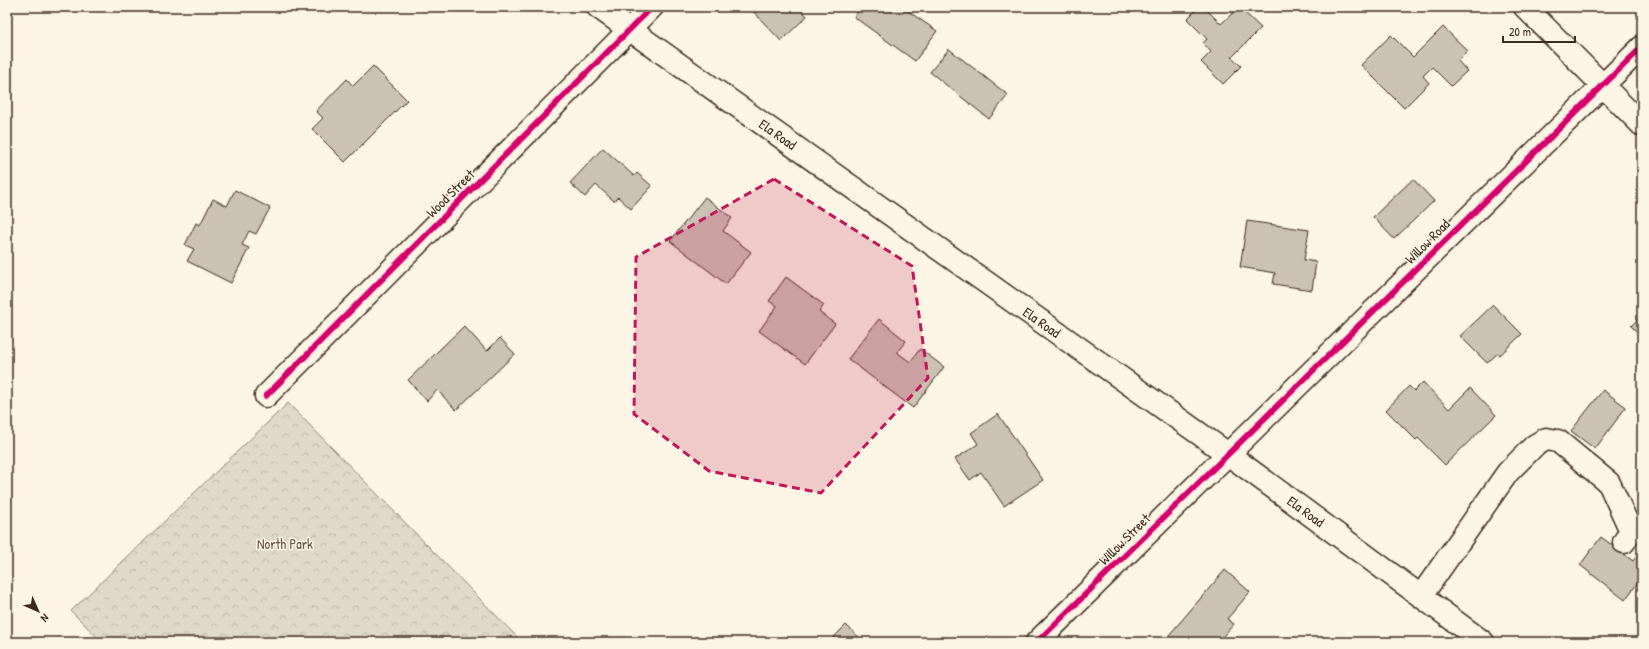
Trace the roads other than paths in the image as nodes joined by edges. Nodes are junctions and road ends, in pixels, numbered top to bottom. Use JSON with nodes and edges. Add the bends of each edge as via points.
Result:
{"nodes":[{"id":1,"x":598,"y":7,"type":"edge"},
{"id":2,"x":652,"y":7,"type":"edge"},
{"id":3,"x":1525,"y":7,"type":"edge"},
{"id":4,"x":630,"y":29,"type":"junction"},
{"id":5,"x":1642,"y":46,"type":"edge"},
{"id":6,"x":1602,"y":86,"type":"junction"},
{"id":7,"x":1642,"y":125,"type":"edge"},
{"id":8,"x":266,"y":396,"type":"dead end"},
{"id":9,"x":1228,"y":454,"type":"junction"},
{"id":10,"x":1624,"y":542,"type":"dead end"},
{"id":11,"x":1421,"y":596,"type":"junction"},
{"id":12,"x":1037,"y":642,"type":"edge"},
{"id":13,"x":1483,"y":642,"type":"edge"}],
"edges":[{"from":1,"to":4,"type":"street","name":"Ela Road"},
{"from":2,"to":4,"type":"street","name":"Wood Street"},
{"from":3,"to":6,"type":"street"},
{"from":4,"to":8,"type":"street","name":"Wood Street"},
{"from":4,"to":9,"type":"street","name":"Ela Road"},
{"from":5,"to":6,"type":"street","name":"Willow Road"},
{"from":6,"to":7,"type":"street"},
{"from":6,"to":9,"type":"street","name":"Willow Road"},
{"from":9,"to":11,"type":"street","name":"Ela Road"},
{"from":9,"to":12,"type":"street","name":"Willow Street"},
{"from":10,"to":11,"type":"street","via":[[1631,531],[1609,483],[1558,441],[1546,440],[1534,446],[1508,472]]},
{"from":11,"to":13,"type":"street","name":"Ela Road"}]}
